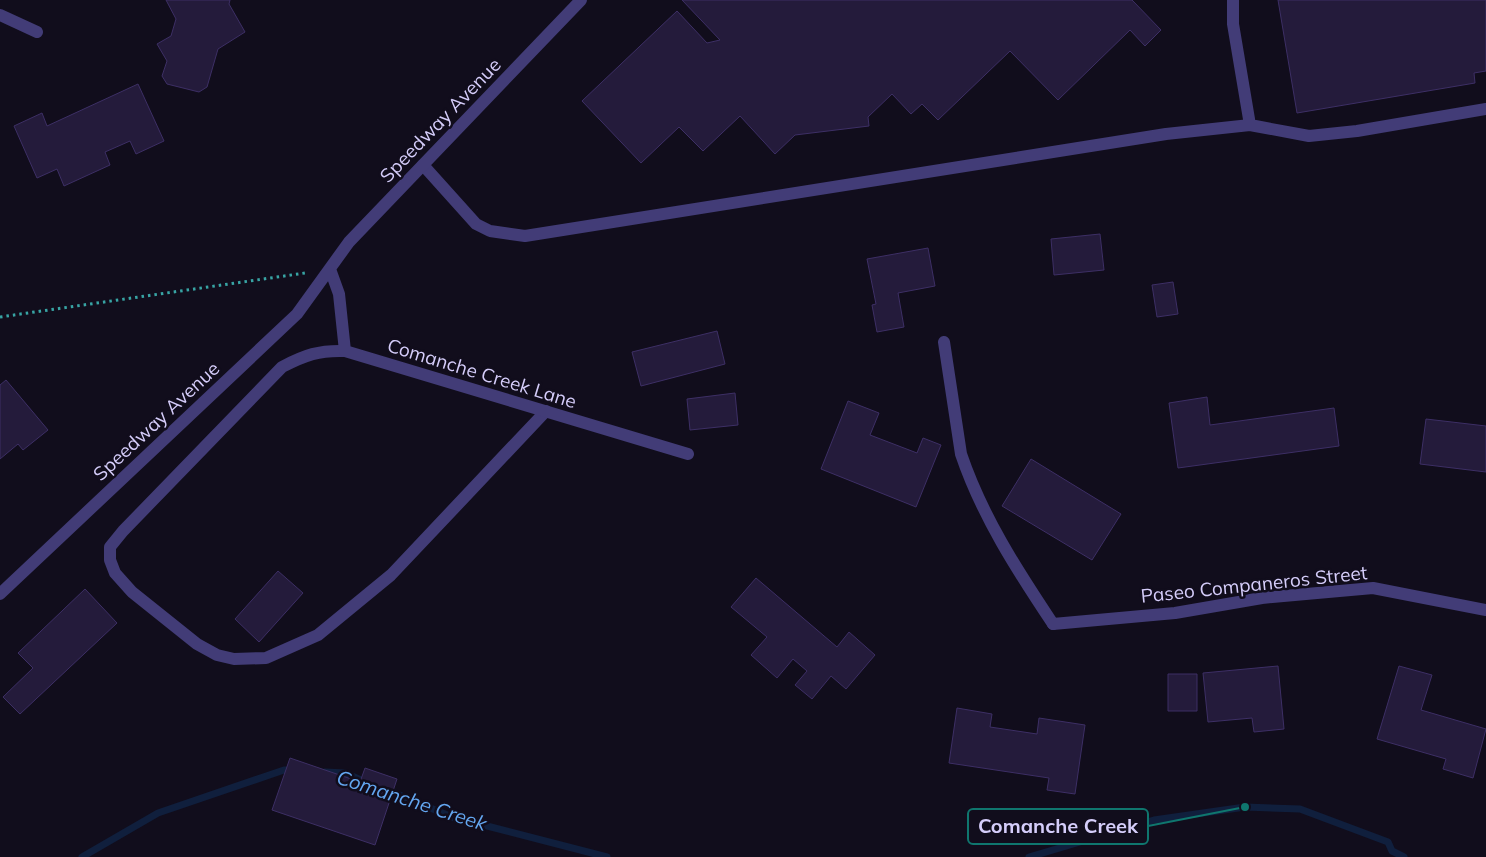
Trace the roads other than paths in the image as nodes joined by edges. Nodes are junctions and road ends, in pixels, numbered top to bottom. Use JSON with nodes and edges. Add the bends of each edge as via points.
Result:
{"nodes":[{"id":1,"x":581,"y":0,"type":"edge"},
{"id":2,"x":1233,"y":0,"type":"edge"},
{"id":3,"x":0,"y":15,"type":"edge"},
{"id":4,"x":37,"y":32,"type":"dead end"},
{"id":5,"x":1486,"y":109,"type":"edge"},
{"id":6,"x":1250,"y":125,"type":"junction"},
{"id":7,"x":422,"y":165,"type":"junction"},
{"id":8,"x":330,"y":270,"type":"junction"},
{"id":9,"x":944,"y":342,"type":"dead end"},
{"id":10,"x":345,"y":351,"type":"junction"},
{"id":11,"x":546,"y":411,"type":"junction"},
{"id":12,"x":688,"y":454,"type":"dead end"},
{"id":13,"x":0,"y":594,"type":"edge"},
{"id":14,"x":1486,"y":610,"type":"edge"}],
"edges":[{"from":1,"to":7,"type":"street","name":"Speedway Avenue"},
{"from":2,"to":6,"type":"street","via":[[1233,24]]},
{"from":3,"to":4,"type":"street"},
{"from":5,"to":6,"type":"street","via":[[1309,136]]},
{"from":6,"to":7,"type":"street","via":[[1156,136],[525,236],[490,231],[476,224]]},
{"from":7,"to":8,"type":"street","name":"Speedway Avenue","via":[[349,242]]},
{"from":8,"to":10,"type":"street","via":[[339,294]]},
{"from":8,"to":13,"type":"street","name":"Speedway Avenue","via":[[297,314]]},
{"from":9,"to":14,"type":"street","name":"Paseo Companeros Street","via":[[961,454],[966,468],[1004,549],[1054,624],[1175,613],[1262,598],[1373,588]]},
{"from":10,"to":11,"type":"street","name":"Comanche Creek Lane"},
{"from":10,"to":11,"type":"street","name":"Comanche Creek Lane","via":[[325,350],[282,367],[110,547],[115,573],[132,592],[197,644],[217,655],[234,659],[266,658],[318,635],[391,575]]},
{"from":11,"to":12,"type":"street","name":"Comanche Creek Lane"}]}
